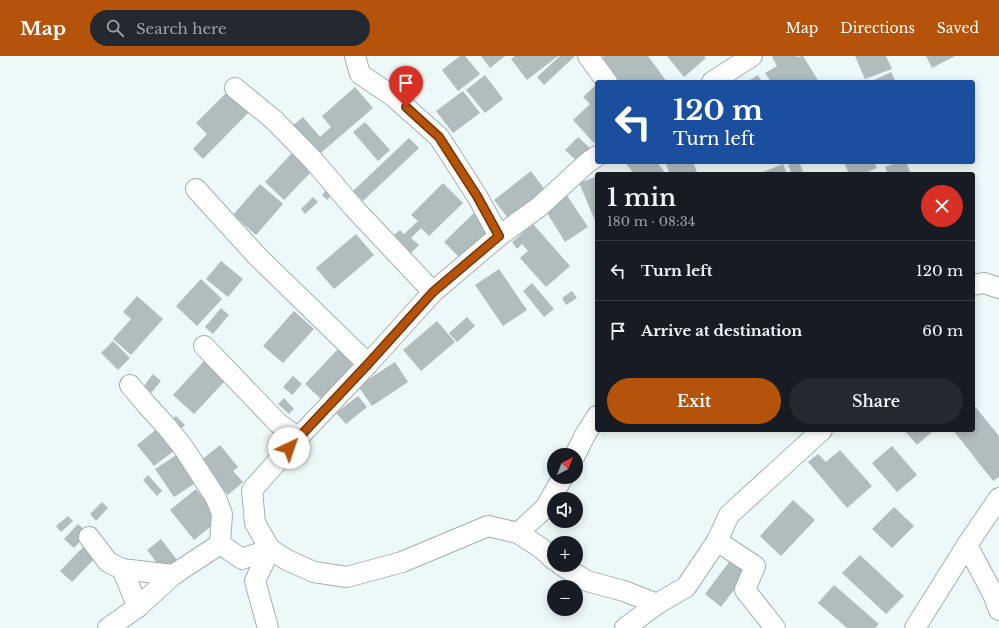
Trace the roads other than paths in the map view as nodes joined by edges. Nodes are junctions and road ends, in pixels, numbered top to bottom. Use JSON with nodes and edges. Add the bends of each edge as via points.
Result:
{"nodes":[{"id":1,"x":355,"y":56,"type":"edge"},
{"id":2,"x":588,"y":56,"type":"edge"},
{"id":3,"x":752,"y":56,"type":"edge"},
{"id":4,"x":605,"y":80,"type":"edge"},
{"id":5,"x":715,"y":80,"type":"edge"},
{"id":6,"x":235,"y":88,"type":"dead end"},
{"id":7,"x":595,"y":157,"type":"edge"},
{"id":8,"x":196,"y":189,"type":"dead end"},
{"id":9,"x":499,"y":236,"type":"junction"},
{"id":10,"x":975,"y":285,"type":"edge"},
{"id":11,"x":999,"y":288,"type":"edge"},
{"id":12,"x":433,"y":292,"type":"junction"},
{"id":13,"x":204,"y":346,"type":"dead end"},
{"id":14,"x":368,"y":364,"type":"junction"},
{"id":15,"x":130,"y":385,"type":"dead end"},
{"id":16,"x":595,"y":419,"type":"edge"},
{"id":17,"x":820,"y":432,"type":"edge"},
{"id":18,"x":298,"y":438,"type":"junction"},
{"id":19,"x":578,"y":448,"type":"edge"},
{"id":20,"x":559,"y":484,"type":"edge"},
{"id":21,"x":999,"y":498,"type":"edge"},
{"id":22,"x":518,"y":532,"type":"junction"},
{"id":23,"x":89,"y":537,"type":"dead end"},
{"id":24,"x":717,"y":541,"type":"junction"},
{"id":25,"x":220,"y":544,"type":"junction"},
{"id":26,"x":967,"y":545,"type":"junction"},
{"id":27,"x":270,"y":549,"type":"junction"},
{"id":28,"x":547,"y":554,"type":"edge"},
{"id":29,"x":122,"y":569,"type":"junction"},
{"id":30,"x":572,"y":572,"type":"edge"},
{"id":31,"x":173,"y":575,"type":"junction"},
{"id":32,"x":657,"y":604,"type":"junction"},
{"id":33,"x":138,"y":607,"type":"junction"},
{"id":34,"x":999,"y":610,"type":"edge"},
{"id":35,"x":920,"y":626,"type":"edge"},
{"id":36,"x":108,"y":628,"type":"edge"},
{"id":37,"x":268,"y":628,"type":"edge"},
{"id":38,"x":625,"y":628,"type":"edge"},
{"id":39,"x":775,"y":628,"type":"edge"}],
"edges":[{"from":1,"to":9,"type":"street","via":[[360,74],[394,97],[439,137]]},
{"from":2,"to":4,"type":"street"},
{"from":3,"to":5,"type":"street"},
{"from":6,"to":12,"type":"street","via":[[274,120],[314,161],[353,207]]},
{"from":7,"to":9,"type":"street","via":[[539,207]]},
{"from":8,"to":14,"type":"street","via":[[257,256]]},
{"from":9,"to":12,"type":"street"},
{"from":10,"to":11,"type":"street","via":[[984,283]]},
{"from":12,"to":14,"type":"street"},
{"from":13,"to":18,"type":"street","via":[[278,423]]},
{"from":14,"to":18,"type":"street"},
{"from":15,"to":25,"type":"street","via":[[168,427],[216,498],[222,514]]},
{"from":16,"to":19,"type":"street"},
{"from":17,"to":24,"type":"street","via":[[729,515]]},
{"from":18,"to":27,"type":"street","via":[[252,490],[255,523]]},
{"from":20,"to":22,"type":"street","via":[[544,508]]},
{"from":21,"to":26,"type":"street"},
{"from":22,"to":27,"type":"street","via":[[488,526],[402,562],[347,577],[314,572]]},
{"from":22,"to":28,"type":"street"},
{"from":23,"to":29,"type":"street","via":[[108,562]]},
{"from":24,"to":32,"type":"street","via":[[686,587]]},
{"from":24,"to":39,"type":"street","via":[[755,566],[745,590]]},
{"from":25,"to":27,"type":"street","via":[[242,559]]},
{"from":25,"to":31,"type":"street"},
{"from":26,"to":34,"type":"street"},
{"from":26,"to":35,"type":"street"},
{"from":27,"to":37,"type":"street","via":[[255,581]]},
{"from":29,"to":31,"type":"street"},
{"from":29,"to":33,"type":"street"},
{"from":30,"to":32,"type":"street","via":[[587,581],[624,591]]},
{"from":31,"to":33,"type":"street"},
{"from":32,"to":38,"type":"street"},
{"from":33,"to":36,"type":"street"}]}
